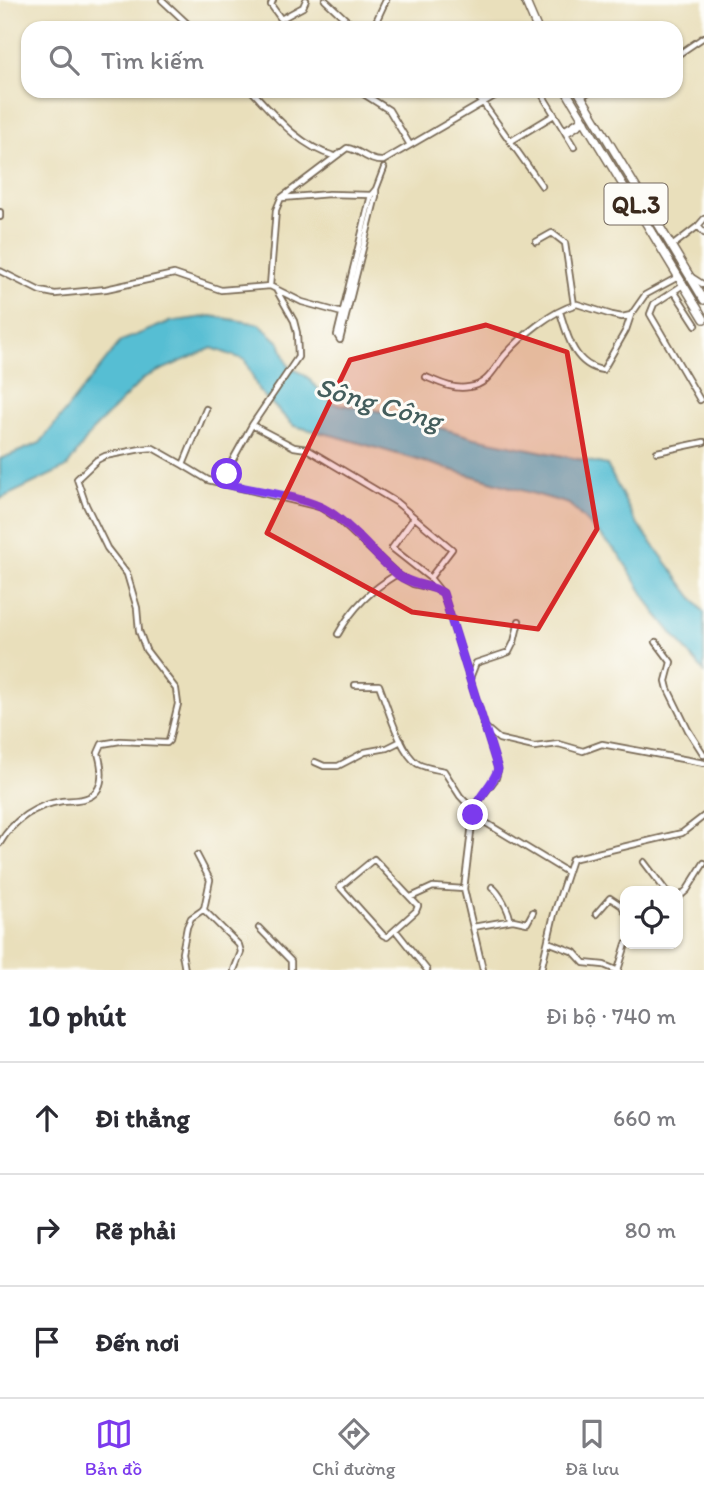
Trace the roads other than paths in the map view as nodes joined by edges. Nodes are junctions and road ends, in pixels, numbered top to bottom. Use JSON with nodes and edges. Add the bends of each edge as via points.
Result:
{"nodes":[{"id":1,"x":162,"y":0,"type":"edge"},
{"id":2,"x":273,"y":0,"type":"edge"},
{"id":3,"x":306,"y":0,"type":"edge"},
{"id":4,"x":325,"y":0,"type":"edge"},
{"id":5,"x":386,"y":0,"type":"edge"},
{"id":6,"x":525,"y":0,"type":"edge"},
{"id":7,"x":184,"y":21,"type":"edge"},
{"id":8,"x":348,"y":21,"type":"edge"},
{"id":9,"x":376,"y":21,"type":"edge"},
{"id":10,"x":534,"y":21,"type":"edge"},
{"id":11,"x":704,"y":37,"type":"edge"},
{"id":12,"x":683,"y":51,"type":"edge"},
{"id":13,"x":259,"y":98,"type":"edge"},
{"id":14,"x":370,"y":98,"type":"edge"},
{"id":15,"x":478,"y":98,"type":"edge"},
{"id":16,"x":491,"y":98,"type":"edge"},
{"id":17,"x":544,"y":98,"type":"edge"},
{"id":18,"x":570,"y":98,"type":"edge"},
{"id":19,"x":582,"y":98,"type":"edge"},
{"id":20,"x":483,"y":103,"type":"junction"},
{"id":21,"x":554,"y":115,"type":"junction"},
{"id":22,"x":584,"y":120,"type":"junction"},
{"id":23,"x":565,"y":132,"type":"junction"},
{"id":24,"x":511,"y":141,"type":"junction"},
{"id":25,"x":410,"y":145,"type":"junction"},
{"id":26,"x":573,"y":147,"type":"dead end"},
{"id":27,"x":332,"y":158,"type":"junction"},
{"id":28,"x":386,"y":163,"type":"junction"},
{"id":29,"x":542,"y":186,"type":"dead end"},
{"id":30,"x":374,"y":195,"type":"junction"},
{"id":31,"x":281,"y":198,"type":"junction"},
{"id":32,"x":0,"y":212,"type":"edge"},
{"id":33,"x":0,"y":217,"type":"edge"},
{"id":34,"x":704,"y":219,"type":"edge"},
{"id":35,"x":698,"y":226,"type":"junction"},
{"id":36,"x":704,"y":233,"type":"edge"},
{"id":37,"x":536,"y":242,"type":"dead end"},
{"id":38,"x":672,"y":246,"type":"junction"},
{"id":39,"x":0,"y":271,"type":"edge"},
{"id":40,"x":690,"y":276,"type":"junction"},
{"id":41,"x":682,"y":281,"type":"junction"},
{"id":42,"x":704,"y":285,"type":"edge"},
{"id":43,"x":270,"y":286,"type":"junction"},
{"id":44,"x":277,"y":290,"type":"junction"},
{"id":45,"x":674,"y":291,"type":"junction"},
{"id":46,"x":704,"y":300,"type":"edge"},
{"id":47,"x":574,"y":305,"type":"junction"},
{"id":48,"x":560,"y":312,"type":"junction"},
{"id":49,"x":342,"y":313,"type":"junction"},
{"id":50,"x":631,"y":315,"type":"junction"},
{"id":51,"x":704,"y":319,"type":"edge"},
{"id":52,"x":696,"y":325,"type":"dead end"},
{"id":53,"x":426,"y":377,"type":"dead end"},
{"id":54,"x":700,"y":400,"type":"dead end"},
{"id":55,"x":206,"y":409,"type":"dead end"},
{"id":56,"x":252,"y":425,"type":"junction"},
{"id":57,"x":704,"y":442,"type":"edge"},
{"id":58,"x":657,"y":452,"type":"dead end"},
{"id":59,"x":183,"y":465,"type":"junction"},
{"id":60,"x":225,"y":484,"type":"junction"},
{"id":61,"x":413,"y":519,"type":"junction"},
{"id":62,"x":397,"y":573,"type":"junction"},
{"id":63,"x":430,"y":578,"type":"junction"},
{"id":64,"x":438,"y":589,"type":"junction"},
{"id":65,"x":519,"y":621,"type":"dead end"},
{"id":66,"x":338,"y":634,"type":"dead end"},
{"id":67,"x":656,"y":642,"type":"dead end"},
{"id":68,"x":470,"y":679,"type":"junction"},
{"id":69,"x":355,"y":685,"type":"dead end"},
{"id":70,"x":485,"y":727,"type":"junction"},
{"id":71,"x":401,"y":741,"type":"junction"},
{"id":72,"x":704,"y":755,"type":"edge"},
{"id":73,"x":315,"y":762,"type":"dead end"},
{"id":74,"x":704,"y":762,"type":"edge"},
{"id":75,"x":473,"y":813,"type":"junction"},
{"id":76,"x":704,"y":816,"type":"edge"},
{"id":77,"x":0,"y":843,"type":"edge"},
{"id":78,"x":197,"y":855,"type":"dead end"},
{"id":79,"x":644,"y":862,"type":"dead end"},
{"id":80,"x":704,"y":863,"type":"edge"},
{"id":81,"x":567,"y":872,"type":"junction"},
{"id":82,"x":662,"y":886,"type":"edge"},
{"id":83,"x":492,"y":887,"type":"dead end"},
{"id":84,"x":464,"y":889,"type":"junction"},
{"id":85,"x":683,"y":894,"type":"edge"},
{"id":86,"x":411,"y":897,"type":"junction"},
{"id":87,"x":620,"y":905,"type":"edge"},
{"id":88,"x":203,"y":909,"type":"junction"},
{"id":89,"x":533,"y":912,"type":"dead end"},
{"id":90,"x":596,"y":914,"type":"dead end"},
{"id":91,"x":510,"y":920,"type":"junction"},
{"id":92,"x":472,"y":927,"type":"junction"},
{"id":93,"x":259,"y":928,"type":"dead end"},
{"id":94,"x":396,"y":931,"type":"junction"},
{"id":95,"x":548,"y":942,"type":"junction"},
{"id":96,"x":625,"y":949,"type":"edge"},
{"id":97,"x":620,"y":969,"type":"edge"},
{"id":98,"x":185,"y":970,"type":"edge"},
{"id":99,"x":234,"y":970,"type":"edge"},
{"id":100,"x":290,"y":970,"type":"edge"},
{"id":101,"x":426,"y":970,"type":"edge"},
{"id":102,"x":483,"y":970,"type":"edge"},
{"id":103,"x":541,"y":970,"type":"edge"}],
"edges":[{"from":1,"to":7,"type":"street"},
{"from":2,"to":3,"type":"street","via":[[271,5],[281,19]]},
{"from":4,"to":8,"type":"street"},
{"from":5,"to":9,"type":"street"},
{"from":6,"to":10,"type":"highway"},
{"from":11,"to":12,"type":"street"},
{"from":13,"to":27,"type":"street","via":[[311,148]]},
{"from":14,"to":25,"type":"street","via":[[389,110]]},
{"from":15,"to":20,"type":"street"},
{"from":16,"to":20,"type":"street"},
{"from":17,"to":21,"type":"street"},
{"from":18,"to":22,"type":"highway","number":"QL.3"},
{"from":19,"to":38,"type":"highway","number":"QL.3"},
{"from":20,"to":24,"type":"street"},
{"from":20,"to":25,"type":"street"},
{"from":21,"to":23,"type":"street"},
{"from":21,"to":24,"type":"street"},
{"from":22,"to":23,"type":"street"},
{"from":22,"to":41,"type":"highway","number":"QL.3"},
{"from":23,"to":26,"type":"street"},
{"from":24,"to":29,"type":"street"},
{"from":25,"to":28,"type":"street"},
{"from":27,"to":28,"type":"street","via":[[348,148]]},
{"from":27,"to":31,"type":"street"},
{"from":28,"to":30,"type":"street"},
{"from":30,"to":31,"type":"street"},
{"from":30,"to":49,"type":"street"},
{"from":30,"to":49,"type":"street","via":[[340,340]]},
{"from":31,"to":43,"type":"street"},
{"from":32,"to":33,"type":"street"},
{"from":34,"to":35,"type":"street"},
{"from":35,"to":36,"type":"street"},
{"from":35,"to":38,"type":"street"},
{"from":37,"to":47,"type":"street","via":[[552,233],[565,243]]},
{"from":38,"to":40,"type":"highway","number":"QL.3"},
{"from":39,"to":43,"type":"street","via":[[55,294],[106,289],[174,274],[221,290]]},
{"from":40,"to":41,"type":"highway"},
{"from":40,"to":42,"type":"street"},
{"from":40,"to":46,"type":"highway","number":"QL.3"},
{"from":41,"to":45,"type":"street"},
{"from":41,"to":50,"type":"street","via":[[645,295]]},
{"from":41,"to":51,"type":"highway","number":"QL.3"},
{"from":43,"to":44,"type":"street"},
{"from":44,"to":49,"type":"street"},
{"from":44,"to":56,"type":"street","via":[[294,321],[297,359]]},
{"from":45,"to":52,"type":"street"},
{"from":45,"to":54,"type":"street","via":[[654,304],[650,314]]},
{"from":47,"to":48,"type":"street"},
{"from":47,"to":50,"type":"street","via":[[622,317]]},
{"from":48,"to":50,"type":"street","via":[[576,355],[597,370],[603,370]]},
{"from":48,"to":53,"type":"street","via":[[524,337],[474,386],[455,387]]},
{"from":55,"to":59,"type":"street"},
{"from":56,"to":60,"type":"street","via":[[230,463]]},
{"from":56,"to":61,"type":"street","via":[[324,458],[396,502]]},
{"from":57,"to":58,"type":"street"},
{"from":59,"to":60,"type":"street"},
{"from":59,"to":77,"type":"street","via":[[153,448],[141,449],[105,456],[76,479],[107,548],[127,574],[146,650],[176,689],[178,704],[169,741],[103,744],[98,753],[102,777],[95,793],[31,811]]},
{"from":60,"to":62,"type":"street","via":[[320,506]]},
{"from":61,"to":63,"type":"street","via":[[392,548]]},
{"from":61,"to":63,"type":"street","via":[[452,550]]},
{"from":62,"to":64,"type":"street","via":[[412,584]]},
{"from":62,"to":66,"type":"street","via":[[367,594]]},
{"from":63,"to":64,"type":"street"},
{"from":64,"to":68,"type":"street"},
{"from":65,"to":68,"type":"street","via":[[509,652],[476,663]]},
{"from":67,"to":72,"type":"street","via":[[671,662],[666,681],[671,698]]},
{"from":68,"to":70,"type":"street"},
{"from":69,"to":71,"type":"street","via":[[379,685]]},
{"from":70,"to":74,"type":"street","via":[[499,739],[534,747],[559,744],[583,751],[602,744]]},
{"from":70,"to":75,"type":"street","via":[[498,769]]},
{"from":71,"to":73,"type":"street","via":[[338,766]]},
{"from":71,"to":75,"type":"street","via":[[412,760],[444,771]]},
{"from":75,"to":81,"type":"street"},
{"from":75,"to":84,"type":"street"},
{"from":76,"to":81,"type":"street","via":[[682,833],[572,859]]},
{"from":78,"to":88,"type":"street","via":[[210,880]]},
{"from":79,"to":82,"type":"street"},
{"from":80,"to":85,"type":"street"},
{"from":81,"to":95,"type":"street"},
{"from":83,"to":91,"type":"street"},
{"from":84,"to":86,"type":"street","via":[[433,887]]},
{"from":84,"to":92,"type":"street"},
{"from":86,"to":94,"type":"street","via":[[418,908]]},
{"from":86,"to":94,"type":"street","via":[[374,859],[341,886],[385,937]]},
{"from":87,"to":90,"type":"street","via":[[610,898]]},
{"from":88,"to":98,"type":"street","via":[[187,926],[182,953]]},
{"from":88,"to":99,"type":"street","via":[[239,946],[242,952]]},
{"from":89,"to":91,"type":"street","via":[[527,923]]},
{"from":91,"to":92,"type":"street"},
{"from":92,"to":102,"type":"street"},
{"from":93,"to":100,"type":"street","via":[[292,961]]},
{"from":94,"to":101,"type":"street"},
{"from":95,"to":97,"type":"street","via":[[574,952],[584,963]]},
{"from":95,"to":103,"type":"street"},
{"from":96,"to":97,"type":"street"}]}
